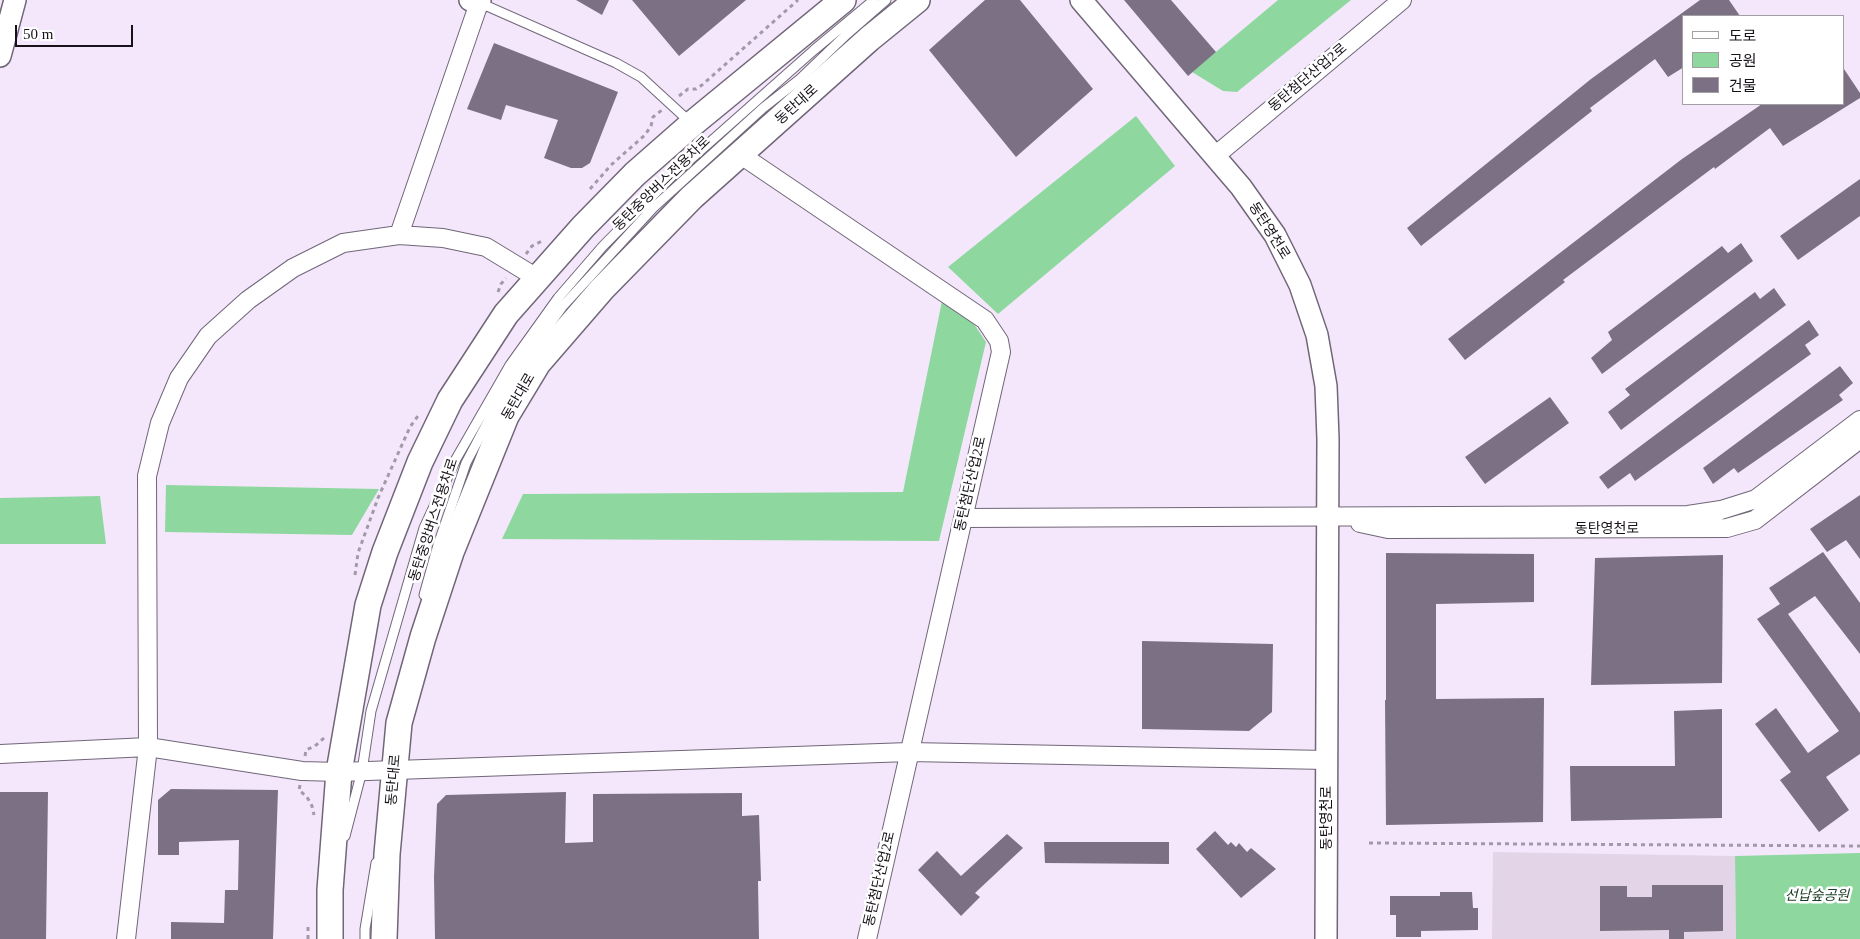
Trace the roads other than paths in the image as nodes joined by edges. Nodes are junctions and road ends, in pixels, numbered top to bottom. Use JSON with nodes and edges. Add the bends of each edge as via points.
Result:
{"nodes":[{"id":1,"x":15,"y":0,"type":"edge"},
{"id":2,"x":874,"y":0,"type":"edge"},
{"id":3,"x":886,"y":0,"type":"edge"},
{"id":4,"x":917,"y":0,"type":"edge"},
{"id":5,"x":1081,"y":0,"type":"edge"},
{"id":6,"x":1402,"y":0,"type":"edge"},
{"id":7,"x":477,"y":1,"type":"edge"},
{"id":8,"x":841,"y":1,"type":"edge"},
{"id":9,"x":0,"y":56,"type":"edge"},
{"id":10,"x":692,"y":124,"type":"junction"},
{"id":11,"x":740,"y":156,"type":"junction"},
{"id":12,"x":1215,"y":156,"type":"junction"},
{"id":13,"x":399,"y":235,"type":"junction"},
{"id":14,"x":537,"y":278,"type":"junction"},
{"id":15,"x":1860,"y":420,"type":"edge"},
{"id":16,"x":1860,"y":439,"type":"edge"},
{"id":17,"x":1328,"y":517,"type":"junction"},
{"id":18,"x":964,"y":518,"type":"junction"},
{"id":19,"x":422,"y":602,"type":"dead end"},
{"id":20,"x":400,"y":683,"type":"dead end"},
{"id":21,"x":148,"y":747,"type":"junction"},
{"id":22,"x":909,"y":752,"type":"junction"},
{"id":23,"x":0,"y":754,"type":"edge"},
{"id":24,"x":1327,"y":760,"type":"junction"},
{"id":25,"x":390,"y":770,"type":"junction"},
{"id":26,"x":351,"y":771,"type":"junction"},
{"id":27,"x":126,"y":939,"type":"edge"},
{"id":28,"x":330,"y":939,"type":"edge"},
{"id":29,"x":365,"y":939,"type":"edge"},
{"id":30,"x":384,"y":939,"type":"edge"},
{"id":31,"x":867,"y":939,"type":"edge"},
{"id":32,"x":1326,"y":939,"type":"edge"}],
"edges":[{"from":1,"to":9,"type":"street"},
{"from":2,"to":26,"type":"lane","via":[[674,174],[603,246],[558,298],[510,365],[456,459],[424,528]]},
{"from":3,"to":19,"type":"lane","name":"동탄중앙버스전용차로","via":[[653,208],[562,307],[511,378],[466,463]]},
{"from":4,"to":11,"type":"main road","name":"동탄대로"},
{"from":5,"to":12,"type":"street","name":"동탄영천로"},
{"from":6,"to":12,"type":"street","name":"동탄첨단산업2로"},
{"from":7,"to":10,"type":"lane","via":[[641,77]]},
{"from":7,"to":13,"type":"street"},
{"from":8,"to":10,"type":"main road"},
{"from":10,"to":14,"type":"main road","via":[[628,181]]},
{"from":11,"to":18,"type":"street","name":"동탄첨단산업2로","via":[[985,320],[993,330],[1000,352]]},
{"from":11,"to":25,"type":"main road","name":"동탄대로","via":[[692,197],[602,289],[538,362],[506,416],[451,552],[423,636]]},
{"from":12,"to":17,"type":"street","name":"동탄영천로","via":[[1275,235],[1300,285],[1317,335],[1326,386]]},
{"from":13,"to":14,"type":"street","via":[[443,238],[486,247]]},
{"from":13,"to":21,"type":"street","via":[[343,244],[293,268],[248,300],[208,336],[179,378],[160,423],[147,476]]},
{"from":14,"to":26,"type":"main road","via":[[506,314],[450,400],[420,462],[385,552],[368,605]]},
{"from":15,"to":17,"type":"street","name":"동탄영천로","via":[[1756,499],[1722,510],[1688,515]]},
{"from":16,"to":17,"type":"street","name":"동탄영천로","via":[[1755,520],[1727,528],[1388,529]]},
{"from":17,"to":18,"type":"street"},
{"from":17,"to":24,"type":"street","name":"동탄영천로"},
{"from":18,"to":22,"type":"street","name":"동탄첨단산업2로"},
{"from":20,"to":25,"type":"lane","via":[[391,718]]},
{"from":21,"to":23,"type":"street"},
{"from":21,"to":26,"type":"street","via":[[302,771]]},
{"from":21,"to":27,"type":"street"},
{"from":22,"to":24,"type":"street"},
{"from":22,"to":25,"type":"street"},
{"from":22,"to":31,"type":"street","name":"동탄첨단산업2로"},
{"from":24,"to":32,"type":"street","name":"동탄영천로"},
{"from":25,"to":26,"type":"street"},
{"from":25,"to":29,"type":"lane"},
{"from":25,"to":30,"type":"main road","name":"동탄대로"},
{"from":26,"to":28,"type":"main road","via":[[330,890]]}]}
